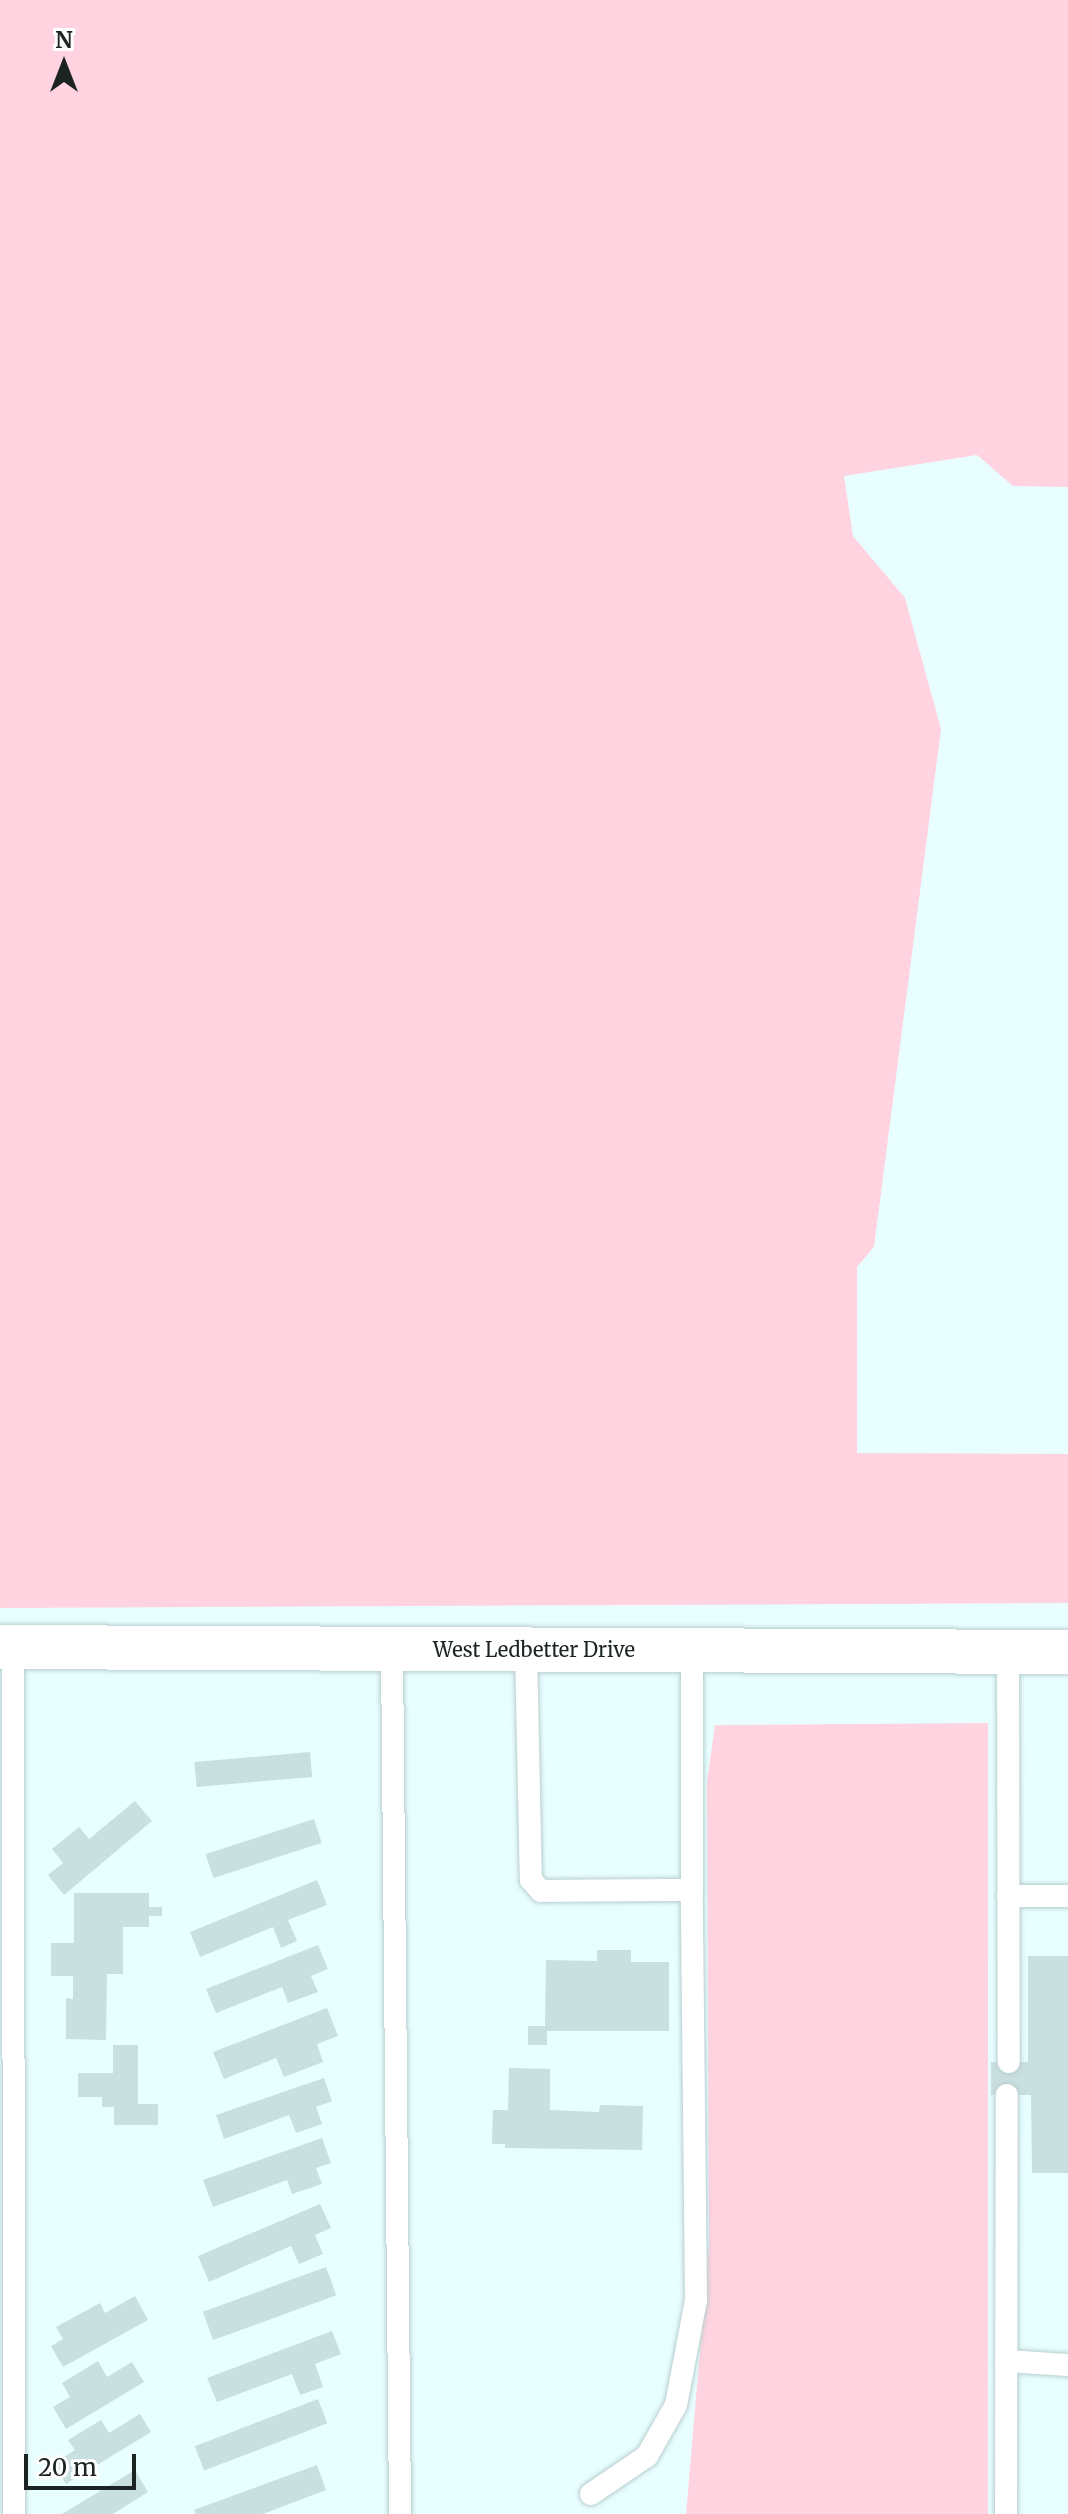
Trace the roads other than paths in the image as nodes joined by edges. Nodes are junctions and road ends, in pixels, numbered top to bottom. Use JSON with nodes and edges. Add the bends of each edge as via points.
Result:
{"nodes":[{"id":1,"x":7,"y":1647,"type":"edge"},
{"id":2,"x":392,"y":1649,"type":"junction"},
{"id":3,"x":526,"y":1649,"type":"junction"},
{"id":4,"x":692,"y":1650,"type":"junction"},
{"id":5,"x":1008,"y":1652,"type":"junction"},
{"id":6,"x":1068,"y":1652,"type":"edge"},
{"id":7,"x":692,"y":1890,"type":"junction"},
{"id":8,"x":1008,"y":1896,"type":"junction"},
{"id":9,"x":1068,"y":1896,"type":"edge"},
{"id":10,"x":1009,"y":2062,"type":"dead end"},
{"id":11,"x":1007,"y":2095,"type":"dead end"},
{"id":12,"x":1006,"y":2361,"type":"junction"},
{"id":13,"x":1068,"y":2365,"type":"edge"},
{"id":14,"x":591,"y":2494,"type":"dead end"},
{"id":15,"x":14,"y":2514,"type":"edge"},
{"id":16,"x":400,"y":2514,"type":"edge"},
{"id":17,"x":1006,"y":2514,"type":"edge"}],
"edges":[{"from":1,"to":2,"type":"street","name":"West Ledbetter Drive"},
{"from":1,"to":15,"type":"lane"},
{"from":2,"to":3,"type":"street","name":"West Ledbetter Drive"},
{"from":2,"to":16,"type":"lane"},
{"from":3,"to":4,"type":"street","name":"West Ledbetter Drive"},
{"from":3,"to":7,"type":"lane","via":[[534,1887]]},
{"from":4,"to":5,"type":"street","name":"West Ledbetter Drive"},
{"from":4,"to":7,"type":"lane"},
{"from":5,"to":6,"type":"street","name":"West Ledbetter Drive"},
{"from":5,"to":8,"type":"lane"},
{"from":7,"to":14,"type":"lane","via":[[696,2300],[676,2405],[647,2456]]},
{"from":8,"to":9,"type":"lane"},
{"from":8,"to":10,"type":"lane"},
{"from":11,"to":12,"type":"lane"},
{"from":12,"to":13,"type":"lane"},
{"from":12,"to":17,"type":"lane"}]}
